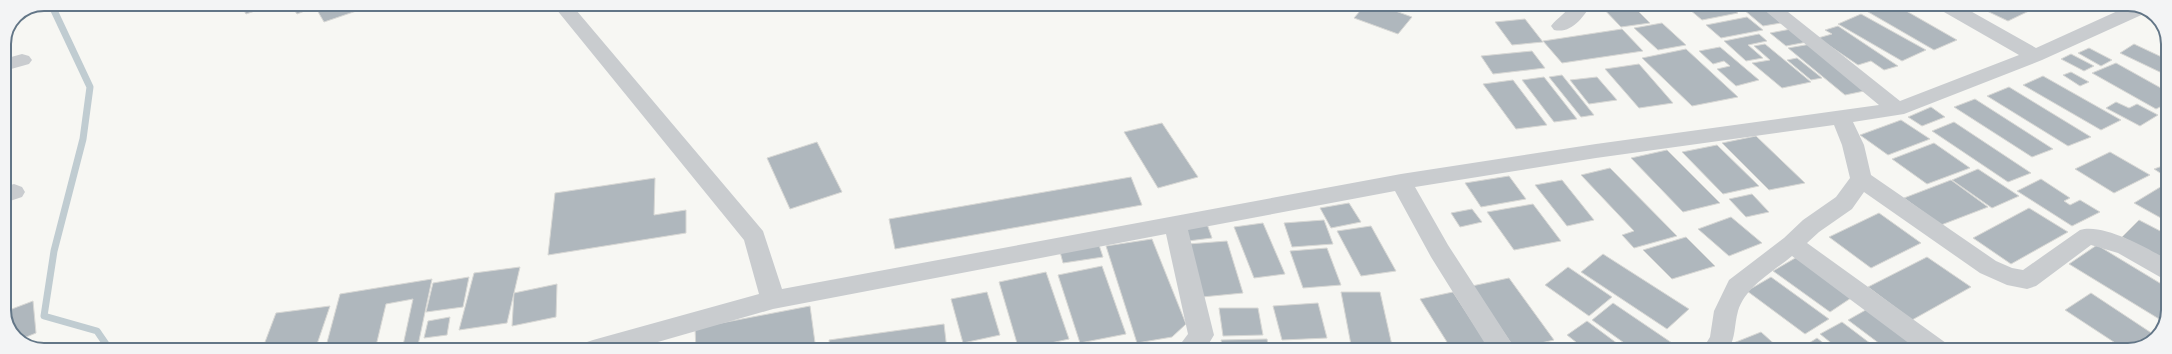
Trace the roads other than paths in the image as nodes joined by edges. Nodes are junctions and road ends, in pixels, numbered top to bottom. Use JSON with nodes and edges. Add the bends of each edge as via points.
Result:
{"nodes":[{"id":1,"x":567,"y":11,"type":"edge"},
{"id":2,"x":1577,"y":11,"type":"edge"},
{"id":3,"x":1775,"y":11,"type":"edge"},
{"id":4,"x":1956,"y":11,"type":"edge"},
{"id":5,"x":2134,"y":11,"type":"edge"},
{"id":6,"x":1561,"y":26,"type":"dead end"},
{"id":7,"x":2035,"y":56,"type":"junction"},
{"id":8,"x":1896,"y":109,"type":"junction"},
{"id":9,"x":1841,"y":117,"type":"junction"},
{"id":10,"x":1861,"y":179,"type":"junction"},
{"id":11,"x":1401,"y":182,"type":"junction"},
{"id":12,"x":1175,"y":224,"type":"junction"},
{"id":13,"x":1792,"y":244,"type":"junction"},
{"id":14,"x":2161,"y":267,"type":"edge"},
{"id":15,"x":773,"y":300,"type":"junction"},
{"id":16,"x":618,"y":343,"type":"edge"},
{"id":17,"x":1196,"y":343,"type":"edge"},
{"id":18,"x":1498,"y":343,"type":"edge"},
{"id":19,"x":1719,"y":343,"type":"edge"},
{"id":20,"x":1927,"y":343,"type":"edge"}],
"edges":[{"from":1,"to":15,"type":"street","via":[[755,237]]},
{"from":2,"to":6,"type":"street"},
{"from":3,"to":8,"type":"street"},
{"from":4,"to":7,"type":"street"},
{"from":5,"to":7,"type":"street"},
{"from":7,"to":8,"type":"street"},
{"from":8,"to":9,"type":"street"},
{"from":9,"to":10,"type":"street","via":[[1855,152]]},
{"from":9,"to":11,"type":"street","via":[[1596,151]]},
{"from":10,"to":13,"type":"street","via":[[1844,203],[1811,226]]},
{"from":10,"to":14,"type":"street","via":[[1988,267],[2006,276],[2027,280],[2088,236],[2126,247]]},
{"from":11,"to":12,"type":"street"},
{"from":11,"to":18,"type":"street","via":[[1439,251]]},
{"from":12,"to":15,"type":"street"},
{"from":12,"to":17,"type":"street","via":[[1201,335]]},
{"from":13,"to":19,"type":"street","via":[[1738,286],[1726,311],[1722,338]]},
{"from":13,"to":20,"type":"street"},
{"from":15,"to":16,"type":"street"}]}
